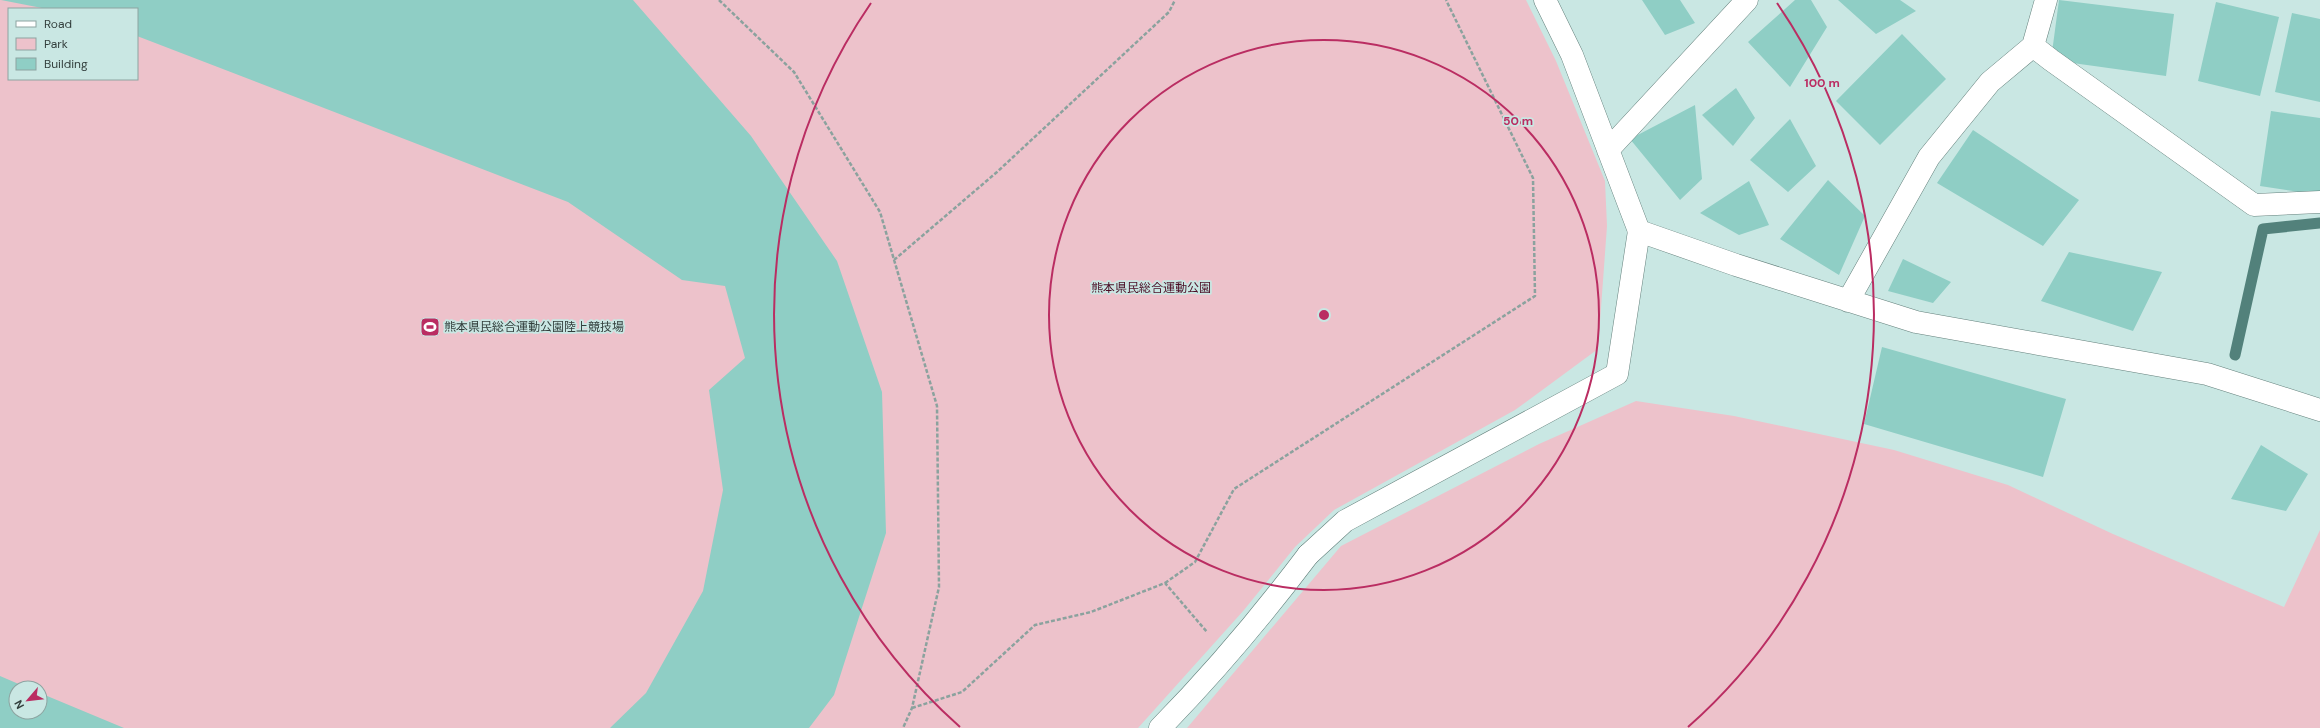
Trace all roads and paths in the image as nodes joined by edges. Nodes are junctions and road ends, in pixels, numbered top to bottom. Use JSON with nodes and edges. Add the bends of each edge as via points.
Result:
{"nodes":[{"id":1,"x":719,"y":0,"type":"edge"},
{"id":2,"x":1175,"y":0,"type":"edge"},
{"id":3,"x":1446,"y":0,"type":"edge"},
{"id":4,"x":1545,"y":0,"type":"edge"},
{"id":5,"x":1747,"y":0,"type":"edge"},
{"id":6,"x":2046,"y":0,"type":"edge"},
{"id":7,"x":2033,"y":46,"type":"junction"},
{"id":8,"x":1608,"y":150,"type":"junction"},
{"id":9,"x":2320,"y":202,"type":"edge"},
{"id":10,"x":1639,"y":231,"type":"junction"},
{"id":11,"x":894,"y":260,"type":"junction"},
{"id":12,"x":1848,"y":301,"type":"junction"},
{"id":13,"x":2320,"y":410,"type":"edge"},
{"id":14,"x":1165,"y":583,"type":"junction"},
{"id":15,"x":1227,"y":656,"type":"junction"},
{"id":16,"x":912,"y":708,"type":"junction"},
{"id":17,"x":903,"y":728,"type":"edge"},
{"id":18,"x":1160,"y":728,"type":"edge"}],
"edges":[{"from":1,"to":11,"type":"path","via":[[794,72],[880,212]]},
{"from":2,"to":11,"type":"path","via":[[1168,12],[997,172]]},
{"from":3,"to":14,"type":"path","via":[[1533,178],[1535,296],[1234,490],[1195,562]]},
{"from":4,"to":8,"type":"street","via":[[1572,55]]},
{"from":5,"to":8,"type":"street"},
{"from":6,"to":7,"type":"street"},
{"from":7,"to":9,"type":"street","via":[[2254,205]]},
{"from":7,"to":12,"type":"street","via":[[1990,82],[1929,157]]},
{"from":8,"to":10,"type":"street"},
{"from":10,"to":12,"type":"street"},
{"from":10,"to":15,"type":"street","via":[[1617,374],[1345,522],[1308,555]]},
{"from":11,"to":16,"type":"path","via":[[937,406],[939,587]]},
{"from":12,"to":13,"type":"street","via":[[1916,322],[2207,374]]},
{"from":14,"to":15,"type":"path"},
{"from":14,"to":16,"type":"path","via":[[1091,612],[1035,625],[962,692]]},
{"from":15,"to":18,"type":"street"},
{"from":16,"to":17,"type":"path"}]}
